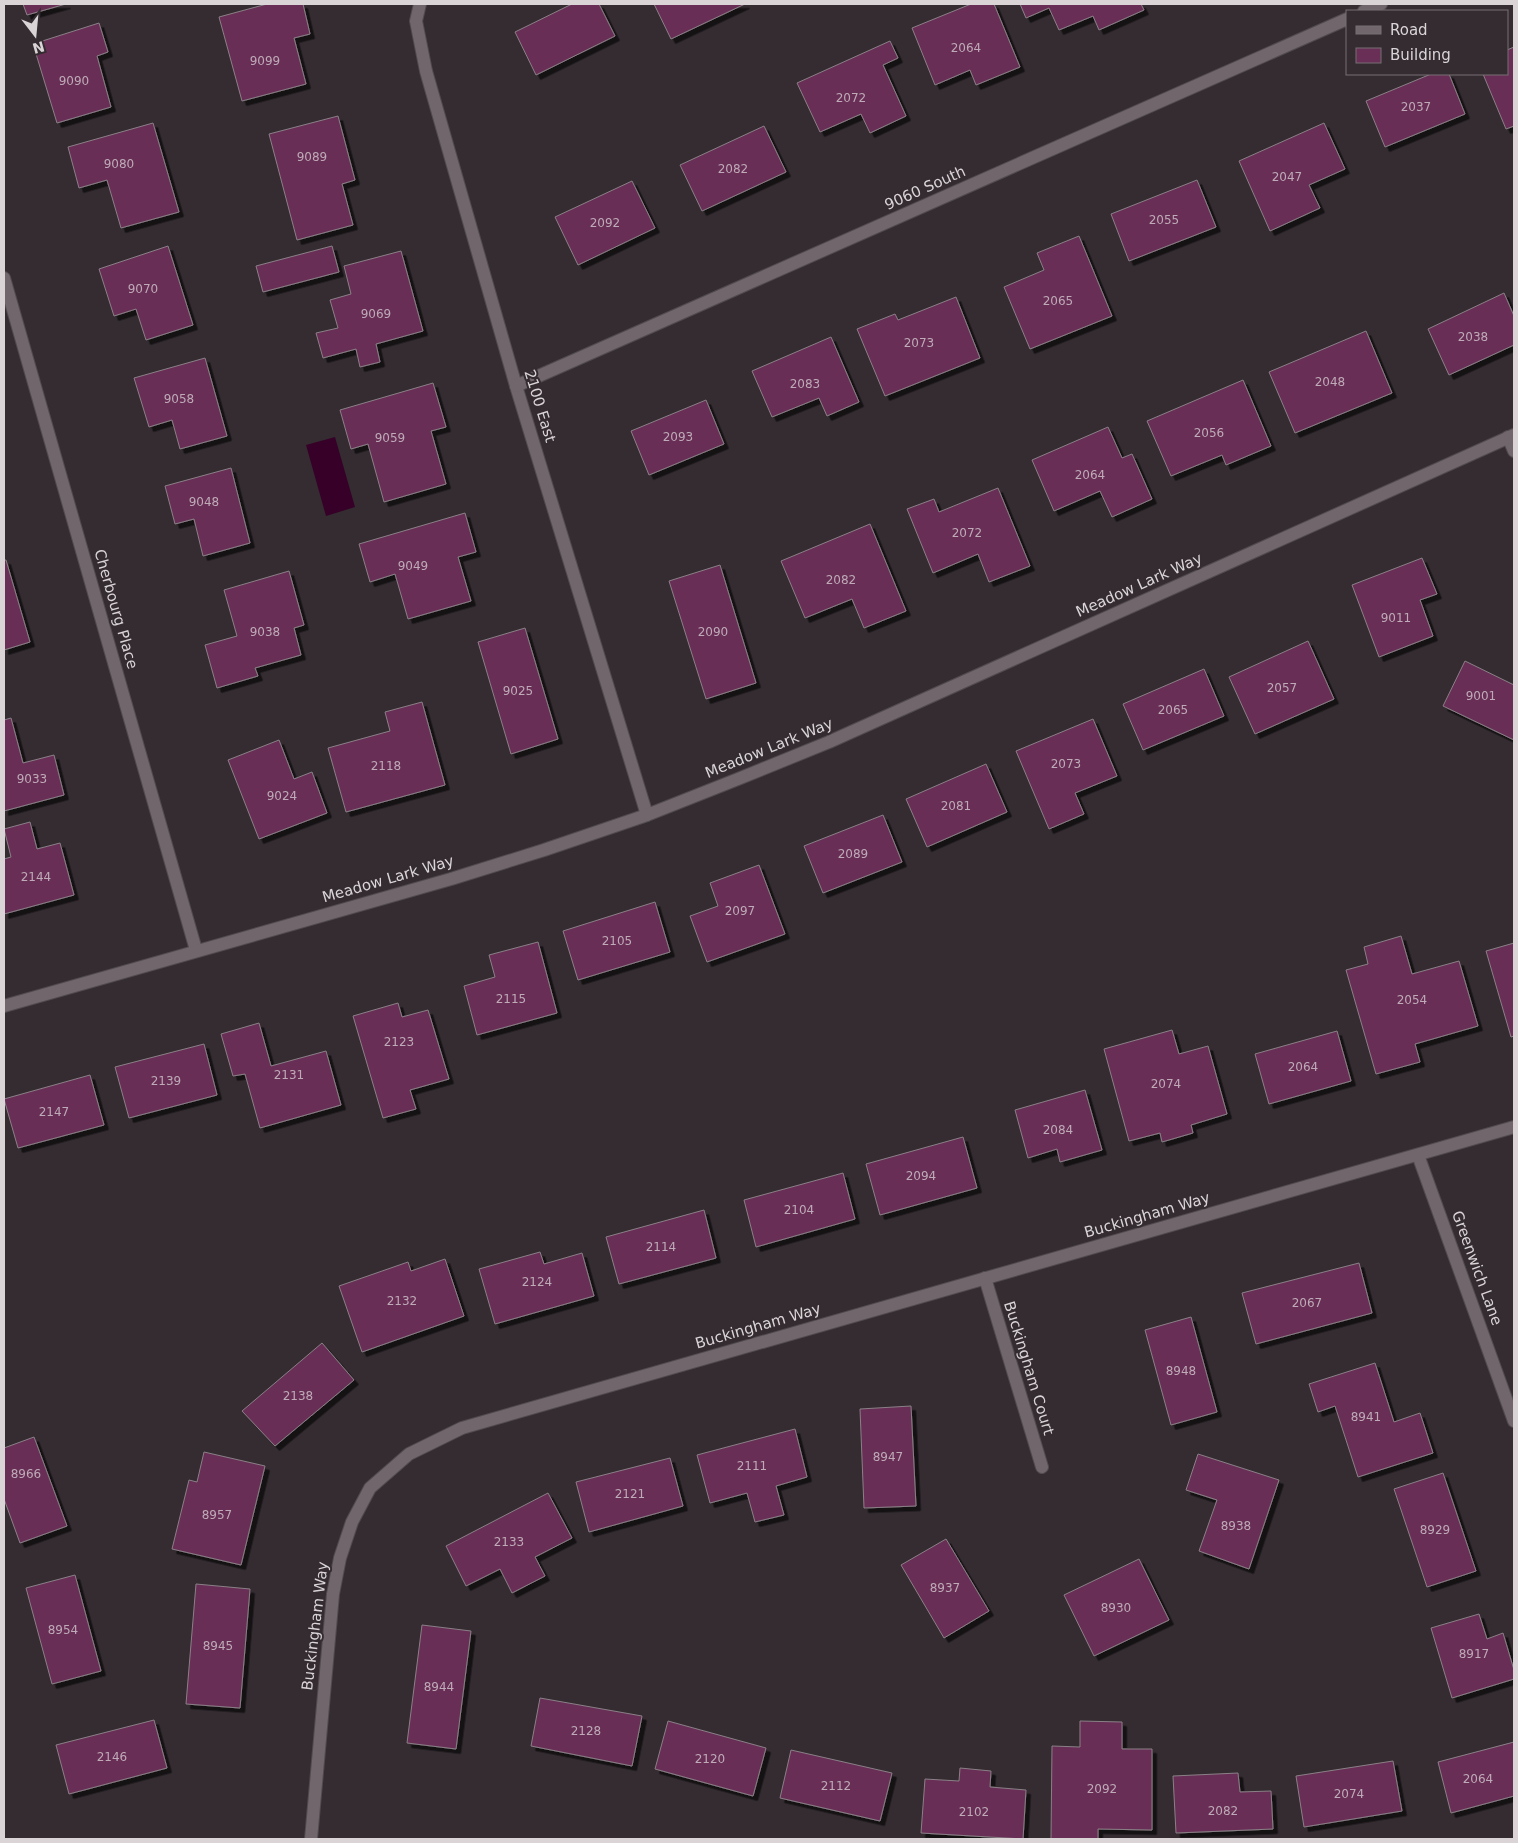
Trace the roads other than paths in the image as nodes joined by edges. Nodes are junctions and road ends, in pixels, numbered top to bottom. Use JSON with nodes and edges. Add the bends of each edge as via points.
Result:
{"nodes":[{"id":1,"x":420,"y":4,"type":"edge"},
{"id":2,"x":1381,"y":4,"type":"edge"},
{"id":3,"x":1366,"y":10,"type":"edge"},
{"id":4,"x":1346,"y":19,"type":"edge"},
{"id":5,"x":4,"y":278,"type":"edge"},
{"id":6,"x":516,"y":386,"type":"junction"},
{"id":7,"x":1511,"y":436,"type":"edge"},
{"id":8,"x":1514,"y":451,"type":"edge"},
{"id":9,"x":647,"y":814,"type":"junction"},
{"id":10,"x":196,"y":950,"type":"junction"},
{"id":11,"x":4,"y":1006,"type":"edge"},
{"id":12,"x":1514,"y":1127,"type":"edge"},
{"id":13,"x":1418,"y":1155,"type":"junction"},
{"id":14,"x":985,"y":1278,"type":"junction"},
{"id":15,"x":1514,"y":1421,"type":"edge"},
{"id":16,"x":1042,"y":1466,"type":"dead end"},
{"id":17,"x":311,"y":1839,"type":"edge"}],
"edges":[{"from":1,"to":6,"type":"street","name":"2100 East","via":[[416,21],[426,70]]},
{"from":2,"to":3,"type":"street"},
{"from":4,"to":6,"type":"street","name":"9060 South"},
{"from":5,"to":10,"type":"street","name":"Cherbourg Place"},
{"from":6,"to":9,"type":"street","name":"2100 East"},
{"from":7,"to":8,"type":"street"},
{"from":7,"to":9,"type":"street","name":"Meadow Lark Way","via":[[829,742]]},
{"from":9,"to":10,"type":"street","name":"Meadow Lark Way","via":[[451,879]]},
{"from":10,"to":11,"type":"street","name":"Meadow Lark Way"},
{"from":12,"to":13,"type":"street","name":"Buckingham Way"},
{"from":13,"to":14,"type":"street","name":"Buckingham Way"},
{"from":13,"to":15,"type":"street","name":"Greenwich Lane"},
{"from":14,"to":16,"type":"street","name":"Buckingham Court"},
{"from":14,"to":17,"type":"street","name":"Buckingham Way","via":[[462,1428],[409,1454],[370,1488],[352,1522],[340,1558],[333,1594]]}]}
